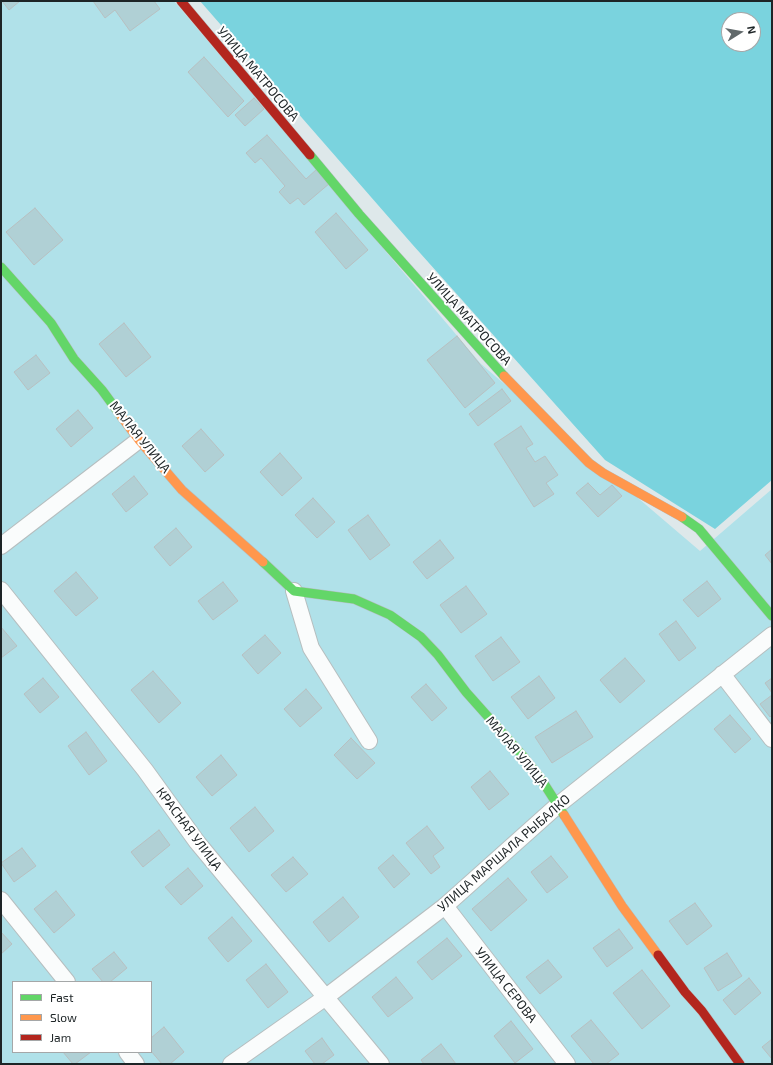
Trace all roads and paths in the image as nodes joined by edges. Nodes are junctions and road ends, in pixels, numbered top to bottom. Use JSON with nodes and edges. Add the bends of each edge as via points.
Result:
{"nodes":[{"id":1,"x":181,"y":1,"type":"edge"},
{"id":2,"x":1,"y":267,"type":"edge"},
{"id":3,"x":139,"y":440,"type":"junction"},
{"id":4,"x":1,"y":546,"type":"edge"},
{"id":5,"x":1,"y":590,"type":"edge"},
{"id":6,"x":294,"y":592,"type":"junction"},
{"id":7,"x":772,"y":616,"type":"edge"},
{"id":8,"x":772,"y":635,"type":"edge"},
{"id":9,"x":722,"y":674,"type":"junction"},
{"id":10,"x":772,"y":739,"type":"edge"},
{"id":11,"x":369,"y":740,"type":"dead end"},
{"id":12,"x":558,"y":805,"type":"junction"},
{"id":13,"x":1,"y":900,"type":"edge"},
{"id":14,"x":445,"y":906,"type":"junction"},
{"id":15,"x":66,"y":981,"type":"edge"},
{"id":16,"x":326,"y":997,"type":"junction"},
{"id":17,"x":128,"y":1053,"type":"edge"},
{"id":18,"x":136,"y":1064,"type":"edge"},
{"id":19,"x":231,"y":1064,"type":"edge"},
{"id":20,"x":381,"y":1064,"type":"edge"},
{"id":21,"x":567,"y":1064,"type":"edge"},
{"id":22,"x":740,"y":1064,"type":"edge"}],
"edges":[{"from":1,"to":7,"type":"street","name":"УЛИЦА МАТРОСОВА","via":[[359,214],[484,357],[589,463],[699,529]]},
{"from":2,"to":3,"type":"street","name":"МАЛАЯ УЛИЦА","via":[[51,323],[74,359],[107,395]]},
{"from":3,"to":4,"type":"street"},
{"from":3,"to":6,"type":"street","name":"МАЛАЯ УЛИЦА","via":[[191,499]]},
{"from":5,"to":16,"type":"street","name":"КРАСНАЯ УЛИЦА","via":[[145,770],[197,842]]},
{"from":6,"to":11,"type":"street","name":"МАЛАЯ УЛИЦА","via":[[311,648]]},
{"from":6,"to":12,"type":"street","name":"МАЛАЯ УЛИЦА","via":[[354,599],[405,624],[438,655],[466,692],[523,756]]},
{"from":8,"to":9,"type":"street","name":"УЛИЦА МАРШАЛА РЫБАЛКО"},
{"from":9,"to":10,"type":"street"},
{"from":9,"to":12,"type":"street","name":"УЛИЦА МАРШАЛА РЫБАЛКО"},
{"from":12,"to":14,"type":"street","name":"УЛИЦА МАРШАЛА РЫБАЛКО"},
{"from":12,"to":22,"type":"street","name":"МАЛАЯ УЛИЦА","via":[[622,906]]},
{"from":13,"to":15,"type":"street"},
{"from":14,"to":16,"type":"street","name":"УЛИЦА МАРШАЛА РЫБАЛКО"},
{"from":14,"to":21,"type":"street","name":"УЛИЦА СЕРОВА"},
{"from":16,"to":19,"type":"street","name":"УЛИЦА МАРШАЛА РЫБАЛКО"},
{"from":16,"to":20,"type":"street","name":"КРАСНАЯ УЛИЦА"},
{"from":17,"to":18,"type":"street"}]}
